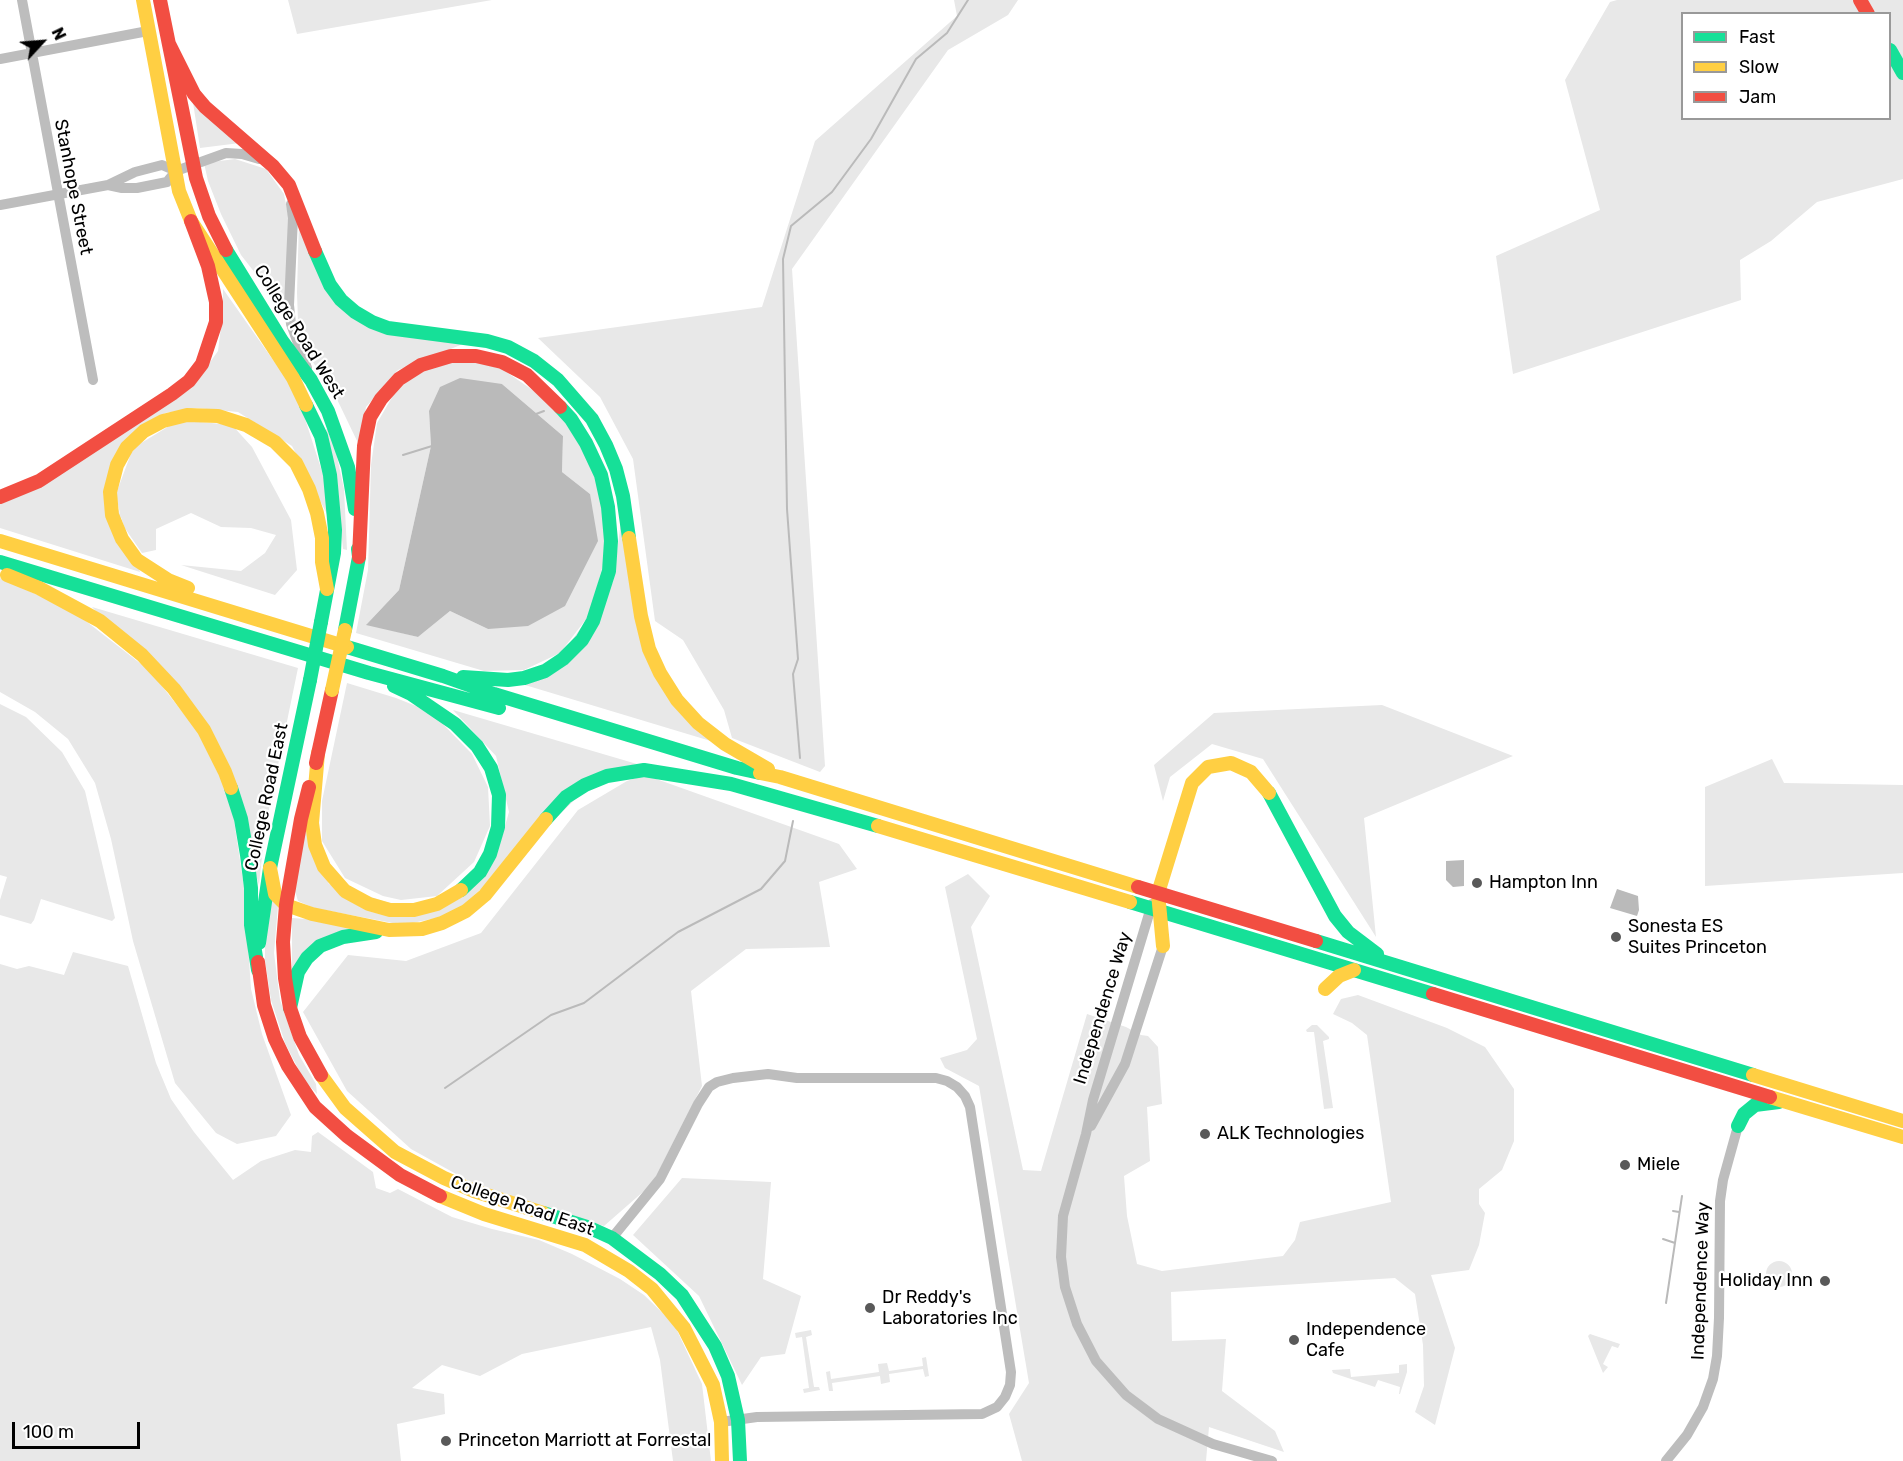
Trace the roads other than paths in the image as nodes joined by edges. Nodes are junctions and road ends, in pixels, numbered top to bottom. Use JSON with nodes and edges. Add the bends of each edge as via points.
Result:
{"nodes":[{"id":1,"x":22,"y":0,"type":"edge"},
{"id":2,"x":143,"y":0,"type":"edge"},
{"id":3,"x":160,"y":0,"type":"edge"},
{"id":4,"x":148,"y":31,"type":"junction"},
{"id":5,"x":169,"y":44,"type":"junction"},
{"id":6,"x":1891,"y":52,"type":"edge"},
{"id":7,"x":31,"y":53,"type":"junction"},
{"id":8,"x":0,"y":59,"type":"edge"},
{"id":9,"x":1903,"y":73,"type":"edge"},
{"id":10,"x":194,"y":163,"type":"junction"},
{"id":11,"x":273,"y":166,"type":"junction"},
{"id":12,"x":176,"y":171,"type":"junction"},
{"id":13,"x":108,"y":185,"type":"junction"},
{"id":14,"x":57,"y":194,"type":"junction"},
{"id":15,"x":0,"y":205,"type":"edge"},
{"id":16,"x":191,"y":221,"type":"junction"},
{"id":17,"x":93,"y":380,"type":"dead end"},
{"id":18,"x":311,"y":380,"type":"junction"},
{"id":19,"x":0,"y":497,"type":"edge"},
{"id":20,"x":0,"y":542,"type":"edge"},
{"id":21,"x":359,"y":557,"type":"junction"},
{"id":22,"x":0,"y":562,"type":"edge"},
{"id":23,"x":0,"y":571,"type":"edge"},
{"id":24,"x":327,"y":589,"type":"junction"},
{"id":25,"x":252,"y":618,"type":"junction"},
{"id":26,"x":321,"y":622,"type":"joint"},
{"id":27,"x":369,"y":673,"type":"junction"},
{"id":28,"x":443,"y":676,"type":"junction"},
{"id":29,"x":332,"y":690,"type":"joint"},
{"id":30,"x":318,"y":753,"type":"junction"},
{"id":31,"x":780,"y":777,"type":"junction"},
{"id":32,"x":731,"y":784,"type":"junction"},
{"id":33,"x":270,"y":868,"type":"junction"},
{"id":34,"x":1158,"y":893,"type":"junction"},
{"id":35,"x":286,"y":905,"type":"junction"},
{"id":36,"x":1156,"y":910,"type":"junction"},
{"id":37,"x":1201,"y":924,"type":"junction"},
{"id":38,"x":389,"y":930,"type":"junction"},
{"id":39,"x":1163,"y":946,"type":"junction"},
{"id":40,"x":1311,"y":957,"type":"junction"},
{"id":41,"x":1385,"y":961,"type":"junction"},
{"id":42,"x":258,"y":970,"type":"junction"},
{"id":43,"x":1354,"y":970,"type":"junction"},
{"id":44,"x":290,"y":1008,"type":"junction"},
{"id":45,"x":1716,"y":1080,"type":"junction"},
{"id":46,"x":1789,"y":1102,"type":"junction"},
{"id":47,"x":1903,"y":1110,"type":"edge"},
{"id":48,"x":1885,"y":1115,"type":"junction"},
{"id":49,"x":1903,"y":1121,"type":"edge"},
{"id":50,"x":1738,"y":1126,"type":"junction"},
{"id":51,"x":1086,"y":1134,"type":"junction"},
{"id":52,"x":1903,"y":1139,"type":"edge"},
{"id":53,"x":612,"y":1238,"type":"junction"},
{"id":54,"x":738,"y":1420,"type":"junction"},
{"id":55,"x":721,"y":1422,"type":"junction"},
{"id":56,"x":722,"y":1461,"type":"edge"},
{"id":57,"x":740,"y":1461,"type":"edge"},
{"id":58,"x":1272,"y":1461,"type":"edge"},
{"id":59,"x":1666,"y":1461,"type":"edge"}],
"edges":[{"from":1,"to":7,"type":"street","name":"Stanhope Street"},
{"from":2,"to":4,"type":"main road","name":"College Road West"},
{"from":3,"to":5,"type":"main road","name":"College Road West"},
{"from":4,"to":7,"type":"street"},
{"from":4,"to":12,"type":"main road","name":"College Road West"},
{"from":5,"to":10,"type":"main road","name":"College Road West"},
{"from":5,"to":11,"type":"main road","via":[[194,94],[205,107]]},
{"from":6,"to":9,"type":"main road"},
{"from":7,"to":8,"type":"street"},
{"from":7,"to":14,"type":"street","name":"Stanhope Street"},
{"from":10,"to":11,"type":"street","via":[[226,153],[242,154]]},
{"from":10,"to":12,"type":"street"},
{"from":10,"to":18,"type":"main road","name":"College Road West","via":[[209,216],[224,247]]},
{"from":11,"to":18,"type":"street","via":[[285,186],[293,218],[291,324]]},
{"from":11,"to":31,"type":"main road","via":[[289,185],[330,285],[355,312],[388,328],[508,347],[534,361],[576,399],[592,419],[616,469],[641,616],[660,673],[698,723]]},
{"from":12,"to":13,"type":"street","via":[[162,165]]},
{"from":12,"to":13,"type":"street","via":[[167,182],[157,185]]},
{"from":12,"to":16,"type":"main road","name":"College Road West"},
{"from":13,"to":14,"type":"street"},
{"from":14,"to":15,"type":"street"},
{"from":14,"to":17,"type":"street","name":"Stanhope Street"},
{"from":16,"to":19,"type":"main road","via":[[216,302],[213,333],[202,364],[172,394],[39,481]]},
{"from":16,"to":24,"type":"main road","name":"College Road West","via":[[293,378],[321,436],[330,475],[335,530]]},
{"from":18,"to":21,"type":"main road","name":"College Road West","via":[[328,411],[348,467]]},
{"from":20,"to":25,"type":"main road"},
{"from":21,"to":28,"type":"main road","via":[[364,446],[370,417],[399,379],[421,365],[451,356],[502,362],[527,375],[571,419],[601,475],[608,507],[609,571],[593,621],[582,640],[563,659],[524,678]]},
{"from":21,"to":29,"type":"main road","name":"College Road West","bridge":true},
{"from":22,"to":27,"type":"main road"},
{"from":23,"to":42,"type":"main road","via":[[100,621],[142,655],[174,689],[204,730],[225,772],[241,819]]},
{"from":24,"to":25,"type":"main road","via":[[317,513],[296,463],[275,442],[246,425],[218,416],[187,415],[163,421],[144,431],[127,447],[117,465],[110,492],[112,515],[122,539],[137,560],[168,580]]},
{"from":24,"to":26,"type":"main road","name":"College Road West"},
{"from":25,"to":28,"type":"main road"},
{"from":26,"to":33,"type":"main road","name":"College Road East","bridge":true},
{"from":27,"to":30,"type":"main road","via":[[411,694],[455,724],[477,746],[491,768],[499,795],[498,827],[480,872],[460,891],[437,904],[414,910],[390,910],[345,891],[324,867],[315,845],[312,823]]},
{"from":27,"to":32,"type":"main road","via":[[440,690],[690,766]]},
{"from":28,"to":31,"type":"main road","via":[[737,768]]},
{"from":29,"to":30,"type":"main road","name":"College Road East"},
{"from":30,"to":35,"type":"main road","name":"College Road East","via":[[301,819]]},
{"from":31,"to":34,"type":"main road"},
{"from":32,"to":36,"type":"main road"},
{"from":32,"to":38,"type":"main road","via":[[644,770],[592,782],[566,797],[485,895],[466,911],[422,929]]},
{"from":33,"to":35,"type":"main road","via":[[275,894]]},
{"from":33,"to":42,"type":"main road","name":"College Road East","via":[[260,926]]},
{"from":34,"to":36,"type":"main road"},
{"from":34,"to":41,"type":"main road"},
{"from":34,"to":41,"type":"main road","via":[[1192,783],[1208,766],[1231,763],[1251,772],[1267,789],[1335,916],[1348,932]]},
{"from":35,"to":38,"type":"main road"},
{"from":35,"to":44,"type":"main road","name":"College Road East","via":[[283,942]]},
{"from":36,"to":37,"type":"main road"},
{"from":36,"to":39,"type":"main road"},
{"from":36,"to":51,"type":"street","name":"Independence Way","via":[[1093,1100]]},
{"from":37,"to":39,"type":"main road","via":[[1177,931]]},
{"from":37,"to":40,"type":"main road"},
{"from":38,"to":44,"type":"main road","via":[[343,937],[320,946],[298,972]]},
{"from":39,"to":51,"type":"street","name":"Independence Way","via":[[1125,1064]]},
{"from":40,"to":43,"type":"main road"},
{"from":40,"to":43,"type":"main road","via":[[1325,989],[1339,976]]},
{"from":41,"to":48,"type":"main road"},
{"from":42,"to":55,"type":"main road","name":"College Road East","via":[[275,1039],[315,1107],[400,1175],[439,1196],[585,1245],[629,1271],[652,1289],[684,1328],[713,1385]]},
{"from":43,"to":45,"type":"main road"},
{"from":44,"to":53,"type":"main road","name":"College Road East","via":[[300,1037],[331,1092],[395,1152],[474,1191]]},
{"from":45,"to":46,"type":"main road"},
{"from":45,"to":50,"type":"main road","via":[[1734,1097]]},
{"from":46,"to":50,"type":"main road","via":[[1755,1105]]},
{"from":46,"to":52,"type":"main road"},
{"from":47,"to":48,"type":"main road"},
{"from":48,"to":49,"type":"main road"},
{"from":50,"to":59,"type":"street","name":"Independence Way","via":[[1720,1202],[1719,1318],[1713,1379],[1687,1435]]},
{"from":51,"to":58,"type":"street","name":"Independence Way","via":[[1064,1216],[1061,1257],[1065,1287],[1077,1324],[1096,1361],[1126,1395],[1158,1419],[1213,1444]]},
{"from":53,"to":54,"type":"main road","name":"College Road East","via":[[660,1274],[697,1316],[728,1376]]},
{"from":53,"to":54,"type":"street","via":[[660,1179],[698,1104],[717,1082],[768,1074],[936,1078],[957,1087],[965,1096],[1011,1372],[1005,1398],[982,1414]]},
{"from":54,"to":55,"type":"street"},
{"from":54,"to":57,"type":"main road","name":"College Road East"},
{"from":55,"to":56,"type":"main road","name":"College Road East"}]}
